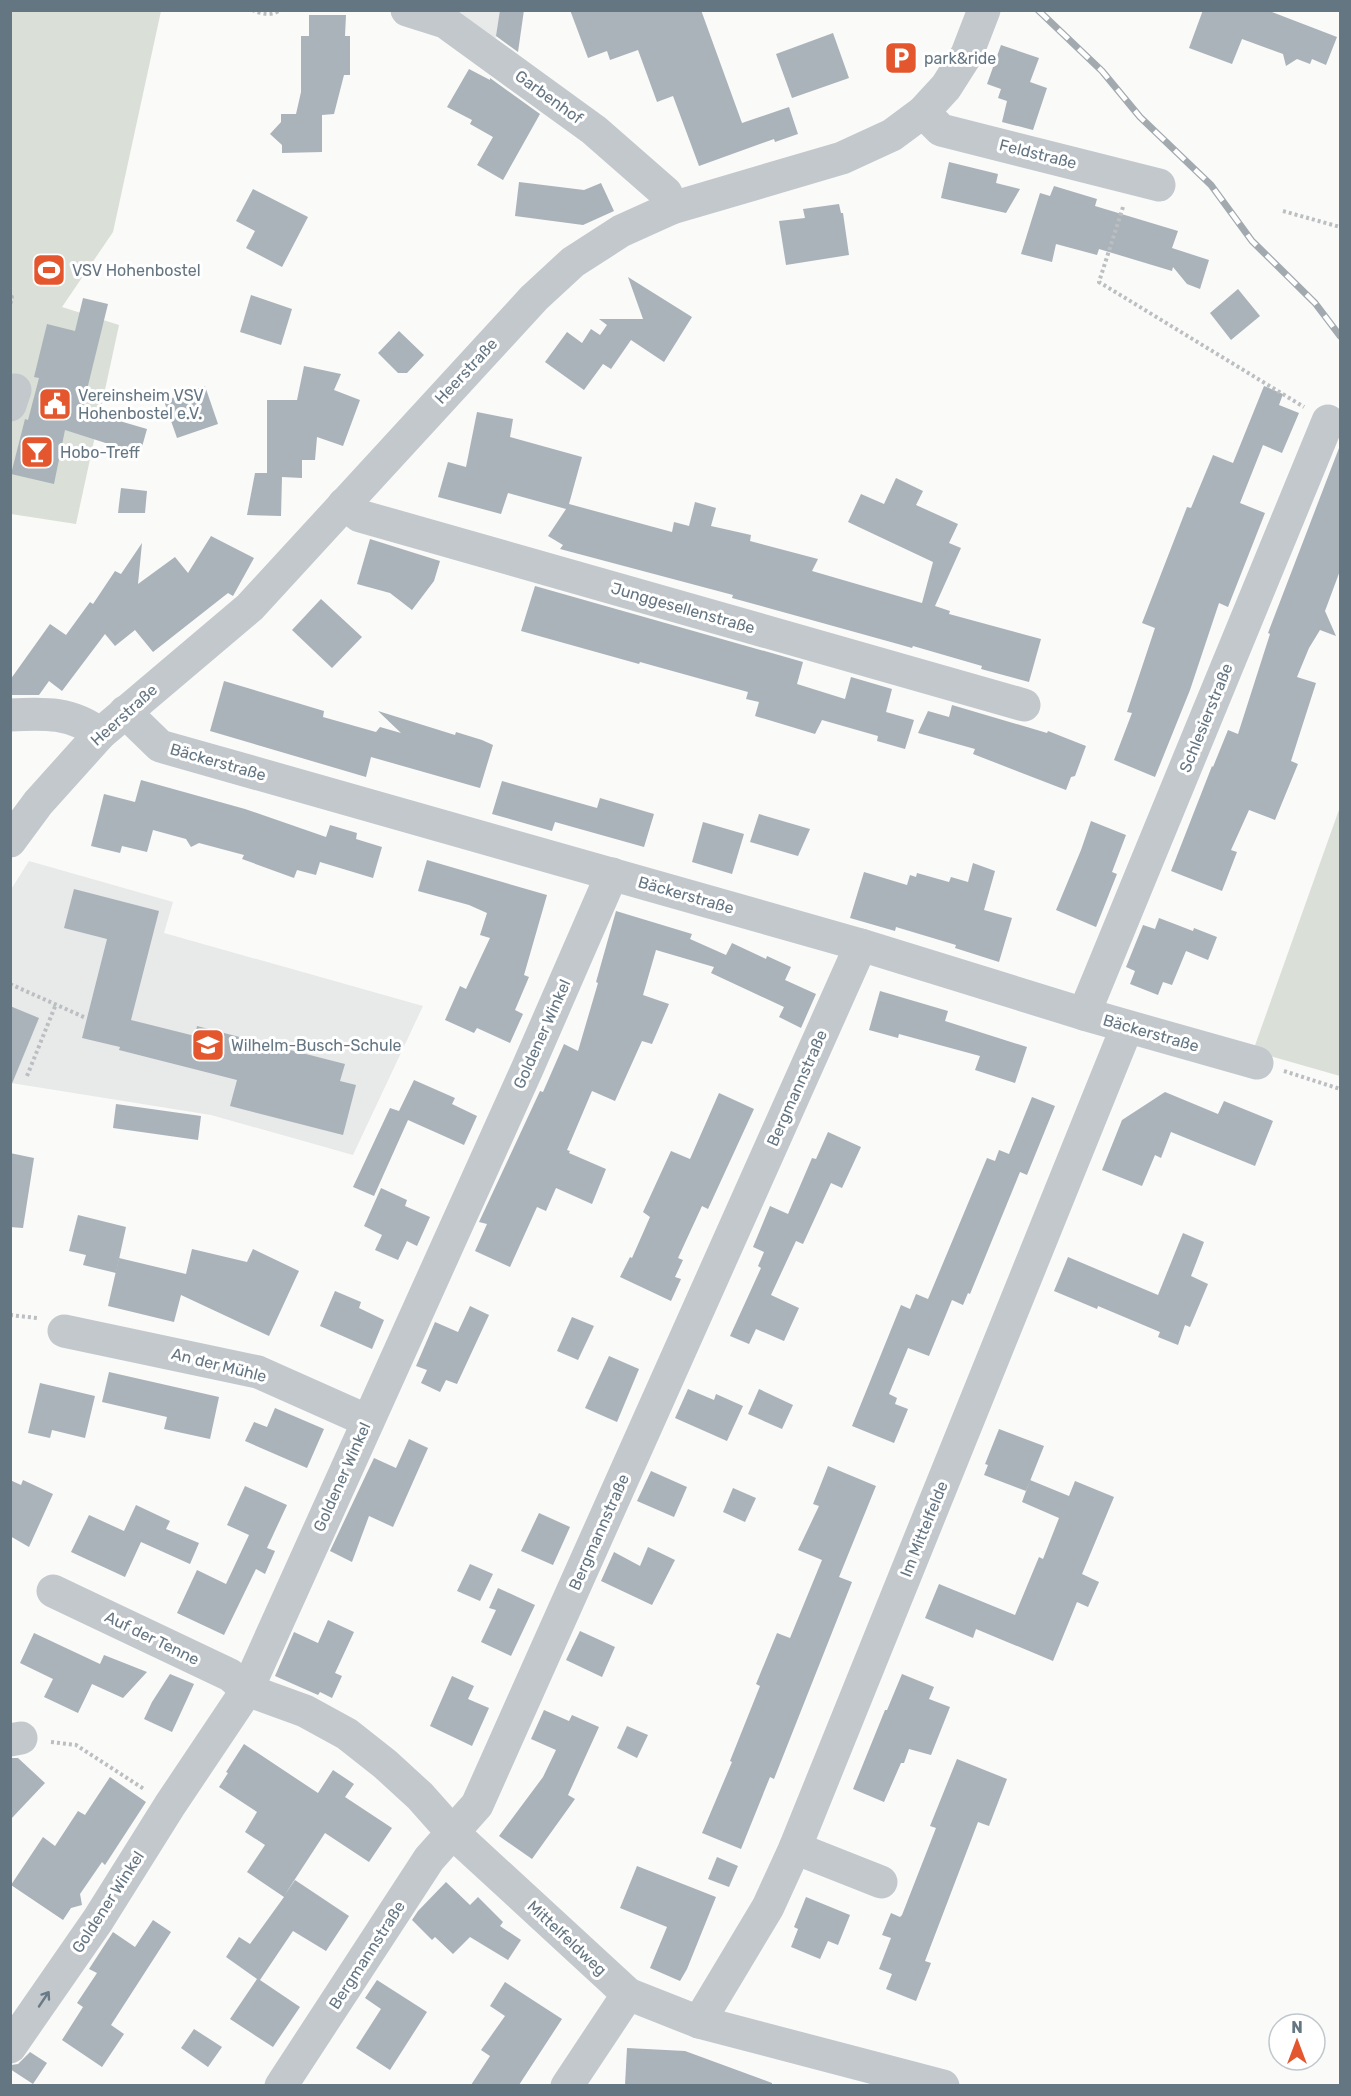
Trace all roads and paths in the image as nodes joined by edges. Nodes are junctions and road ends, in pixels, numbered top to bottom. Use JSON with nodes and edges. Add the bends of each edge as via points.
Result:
{"nodes":[{"id":1,"x":252,"y":10,"type":"edge"},
{"id":2,"x":280,"y":10,"type":"edge"},
{"id":3,"x":407,"y":10,"type":"edge"},
{"id":4,"x":984,"y":10,"type":"edge"},
{"id":5,"x":923,"y":112,"type":"junction"},
{"id":6,"x":1146,"y":181,"type":"joint"},
{"id":7,"x":672,"y":208,"type":"junction"},
{"id":8,"x":1282,"y":211,"type":"dead end"},
{"id":9,"x":1341,"y":227,"type":"edge"},
{"id":10,"x":10,"y":297,"type":"edge"},
{"id":11,"x":10,"y":306,"type":"edge"},
{"id":12,"x":1328,"y":421,"type":"joint"},
{"id":13,"x":344,"y":504,"type":"junction"},
{"id":14,"x":1024,"y":705,"type":"dead end"},
{"id":15,"x":124,"y":712,"type":"junction"},
{"id":16,"x":10,"y":715,"type":"edge"},
{"id":17,"x":100,"y":734,"type":"junction"},
{"id":18,"x":10,"y":841,"type":"edge"},
{"id":19,"x":612,"y":874,"type":"junction"},
{"id":20,"x":861,"y":945,"type":"junction"},
{"id":21,"x":10,"y":984,"type":"edge"},
{"id":22,"x":56,"y":1004,"type":"junction"},
{"id":23,"x":1084,"y":1014,"type":"junction"},
{"id":24,"x":86,"y":1018,"type":"dead end"},
{"id":25,"x":1127,"y":1027,"type":"junction"},
{"id":26,"x":1257,"y":1063,"type":"joint"},
{"id":27,"x":27,"y":1076,"type":"dead end"},
{"id":28,"x":1341,"y":1089,"type":"edge"},
{"id":29,"x":64,"y":1331,"type":"dead end"},
{"id":30,"x":368,"y":1421,"type":"junction"},
{"id":31,"x":53,"y":1591,"type":"dead end"},
{"id":32,"x":247,"y":1690,"type":"junction"},
{"id":33,"x":16,"y":1739,"type":"edge"},
{"id":34,"x":170,"y":1805,"type":"junction"},
{"id":35,"x":452,"y":1832,"type":"junction"},
{"id":36,"x":795,"y":1848,"type":"junction"},
{"id":37,"x":881,"y":1882,"type":"dead end"},
{"id":38,"x":628,"y":1994,"type":"junction"},
{"id":39,"x":699,"y":2022,"type":"junction"},
{"id":40,"x":10,"y":2047,"type":"edge"},
{"id":41,"x":922,"y":2083,"type":"edge"},
{"id":42,"x":281,"y":2085,"type":"edge"},
{"id":43,"x":567,"y":2085,"type":"edge"}],
"edges":[{"from":1,"to":2,"type":"path","via":[[260,14]]},
{"from":3,"to":7,"type":"street","name":"Garbenhof","via":[[445,22],[594,130],[666,193]]},
{"from":4,"to":5,"type":"street","name":"Heerstraße","via":[[967,54],[946,87]]},
{"from":5,"to":6,"type":"street","name":"Feldstraße","via":[[941,130]]},
{"from":5,"to":7,"type":"street","name":"Heerstraße","via":[[892,135],[842,158]]},
{"from":6,"to":12,"type":"path","via":[[1099,282]]},
{"from":7,"to":13,"type":"street","name":"Heerstraße","via":[[621,231],[573,261],[534,298]]},
{"from":8,"to":9,"type":"path"},
{"from":10,"to":11,"type":"path"},
{"from":12,"to":23,"type":"street","name":"Schlesierstraße"},
{"from":13,"to":14,"type":"street","name":"Junggesellenstraße","via":[[360,516]]},
{"from":13,"to":15,"type":"street","name":"Heerstraße","via":[[250,607]]},
{"from":15,"to":17,"type":"street","name":"Heerstraße"},
{"from":15,"to":19,"type":"street","name":"Bäckerstraße","via":[[160,746]]},
{"from":16,"to":17,"type":"street","via":[[39,713],[71,718]]},
{"from":17,"to":18,"type":"street","name":"Heerstraße","via":[[38,803]]},
{"from":19,"to":20,"type":"street","name":"Bäckerstraße"},
{"from":19,"to":30,"type":"street","name":"Goldener Winkel"},
{"from":20,"to":23,"type":"street","name":"Bäckerstraße"},
{"from":20,"to":35,"type":"street","name":"Bergmannstraße","via":[[477,1804]]},
{"from":21,"to":22,"type":"path"},
{"from":22,"to":24,"type":"path"},
{"from":22,"to":27,"type":"path"},
{"from":23,"to":25,"type":"street","name":"Bäckerstraße"},
{"from":25,"to":26,"type":"street","name":"Bäckerstraße"},
{"from":25,"to":36,"type":"street","name":"Im Mittelfelde"},
{"from":26,"to":28,"type":"path"},
{"from":29,"to":30,"type":"street","name":"An der Mühle","via":[[258,1372]]},
{"from":30,"to":32,"type":"street","name":"Goldener Winkel"},
{"from":31,"to":32,"type":"street","name":"Auf der Tenne","via":[[230,1675]]},
{"from":32,"to":34,"type":"street","name":"Goldener Winkel"},
{"from":32,"to":35,"type":"street","name":"Mittelfeldweg","via":[[305,1711],[347,1734],[420,1796]]},
{"from":33,"to":34,"type":"path","via":[[76,1745]]},
{"from":40,"to":34,"type":"street","name":"Goldener Winkel","one_way":true,"via":[[98,1920]]},
{"from":35,"to":38,"type":"street","name":"Mittelfeldweg"},
{"from":35,"to":42,"type":"street","name":"Bergmannstraße","via":[[429,1860]]},
{"from":36,"to":37,"type":"street"},
{"from":36,"to":39,"type":"street","name":"Im Mittelfelde","via":[[768,1907]]},
{"from":38,"to":39,"type":"street","name":"Mittelfeldweg"},
{"from":38,"to":43,"type":"street"},
{"from":39,"to":41,"type":"street","name":"Mittelfeldweg"}]}
